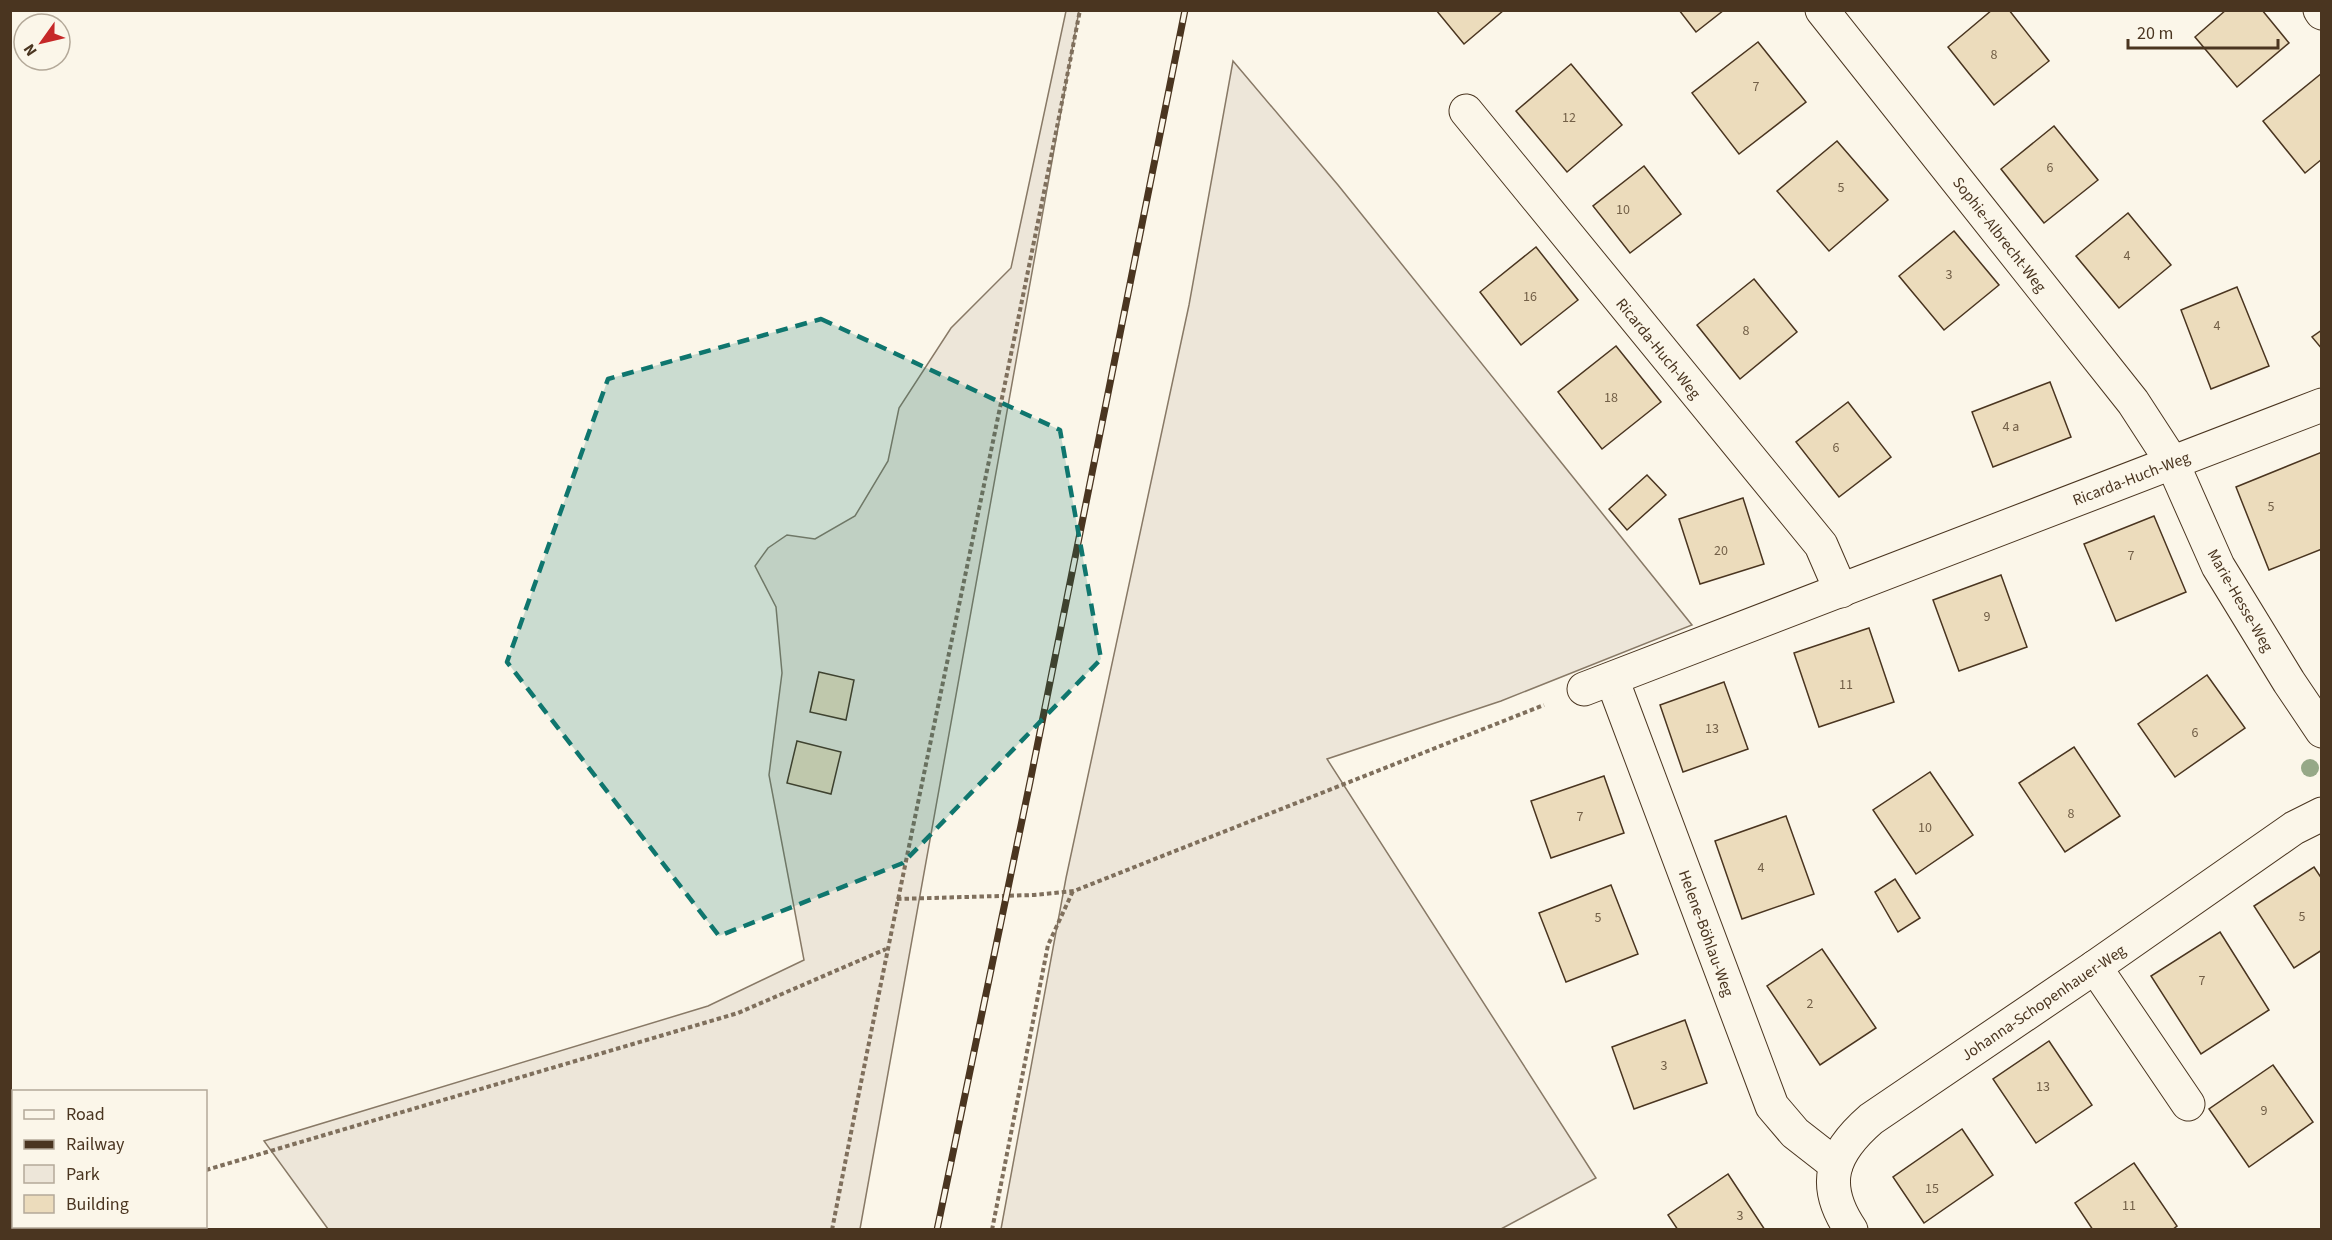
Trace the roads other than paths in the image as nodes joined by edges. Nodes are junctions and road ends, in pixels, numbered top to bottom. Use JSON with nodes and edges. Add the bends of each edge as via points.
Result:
{"nodes":[{"id":1,"x":1822,"y":10,"type":"edge"},
{"id":2,"x":1466,"y":111,"type":"dead end"},
{"id":3,"x":2322,"y":405,"type":"edge"},
{"id":4,"x":2172,"y":462,"type":"junction"},
{"id":5,"x":1841,"y":591,"type":"junction"},
{"id":6,"x":1598,"y":684,"type":"joint"},
{"id":7,"x":2322,"y":731,"type":"edge"},
{"id":8,"x":2322,"y":814,"type":"edge"},
{"id":9,"x":2095,"y":967,"type":"junction"},
{"id":10,"x":2187,"y":1104,"type":"dead end"},
{"id":11,"x":1836,"y":1165,"type":"junction"},
{"id":12,"x":1851,"y":1230,"type":"edge"}],
"edges":[{"from":1,"to":4,"type":"street","name":"Sophie-Albrecht-Weg","via":[[2133,402]]},
{"from":2,"to":5,"type":"street","name":"Ricarda-Huch-Weg","via":[[1821,545]]},
{"from":3,"to":4,"type":"street","name":"Ricarda-Huch-Weg"},
{"from":4,"to":5,"type":"street","name":"Ricarda-Huch-Weg"},
{"from":4,"to":7,"type":"street","name":"Marie-Hesse-Weg","via":[[2218,566]]},
{"from":5,"to":6,"type":"street","name":"Ricarda-Huch-Weg"},
{"from":6,"to":11,"type":"street","name":"Helene-Böhlau-Weg","via":[[1772,1106],[1795,1133]]},
{"from":8,"to":9,"type":"street","name":"Johanna-Schopenhauer-Weg","via":[[2294,828]]},
{"from":9,"to":10,"type":"street"},
{"from":9,"to":11,"type":"street","name":"Johanna-Schopenhauer-Weg","via":[[1871,1119],[1851,1137]]},
{"from":11,"to":12,"type":"street","name":"Johanna-Schopenhauer-Weg","via":[[1833,1188],[1839,1212]]}]}
